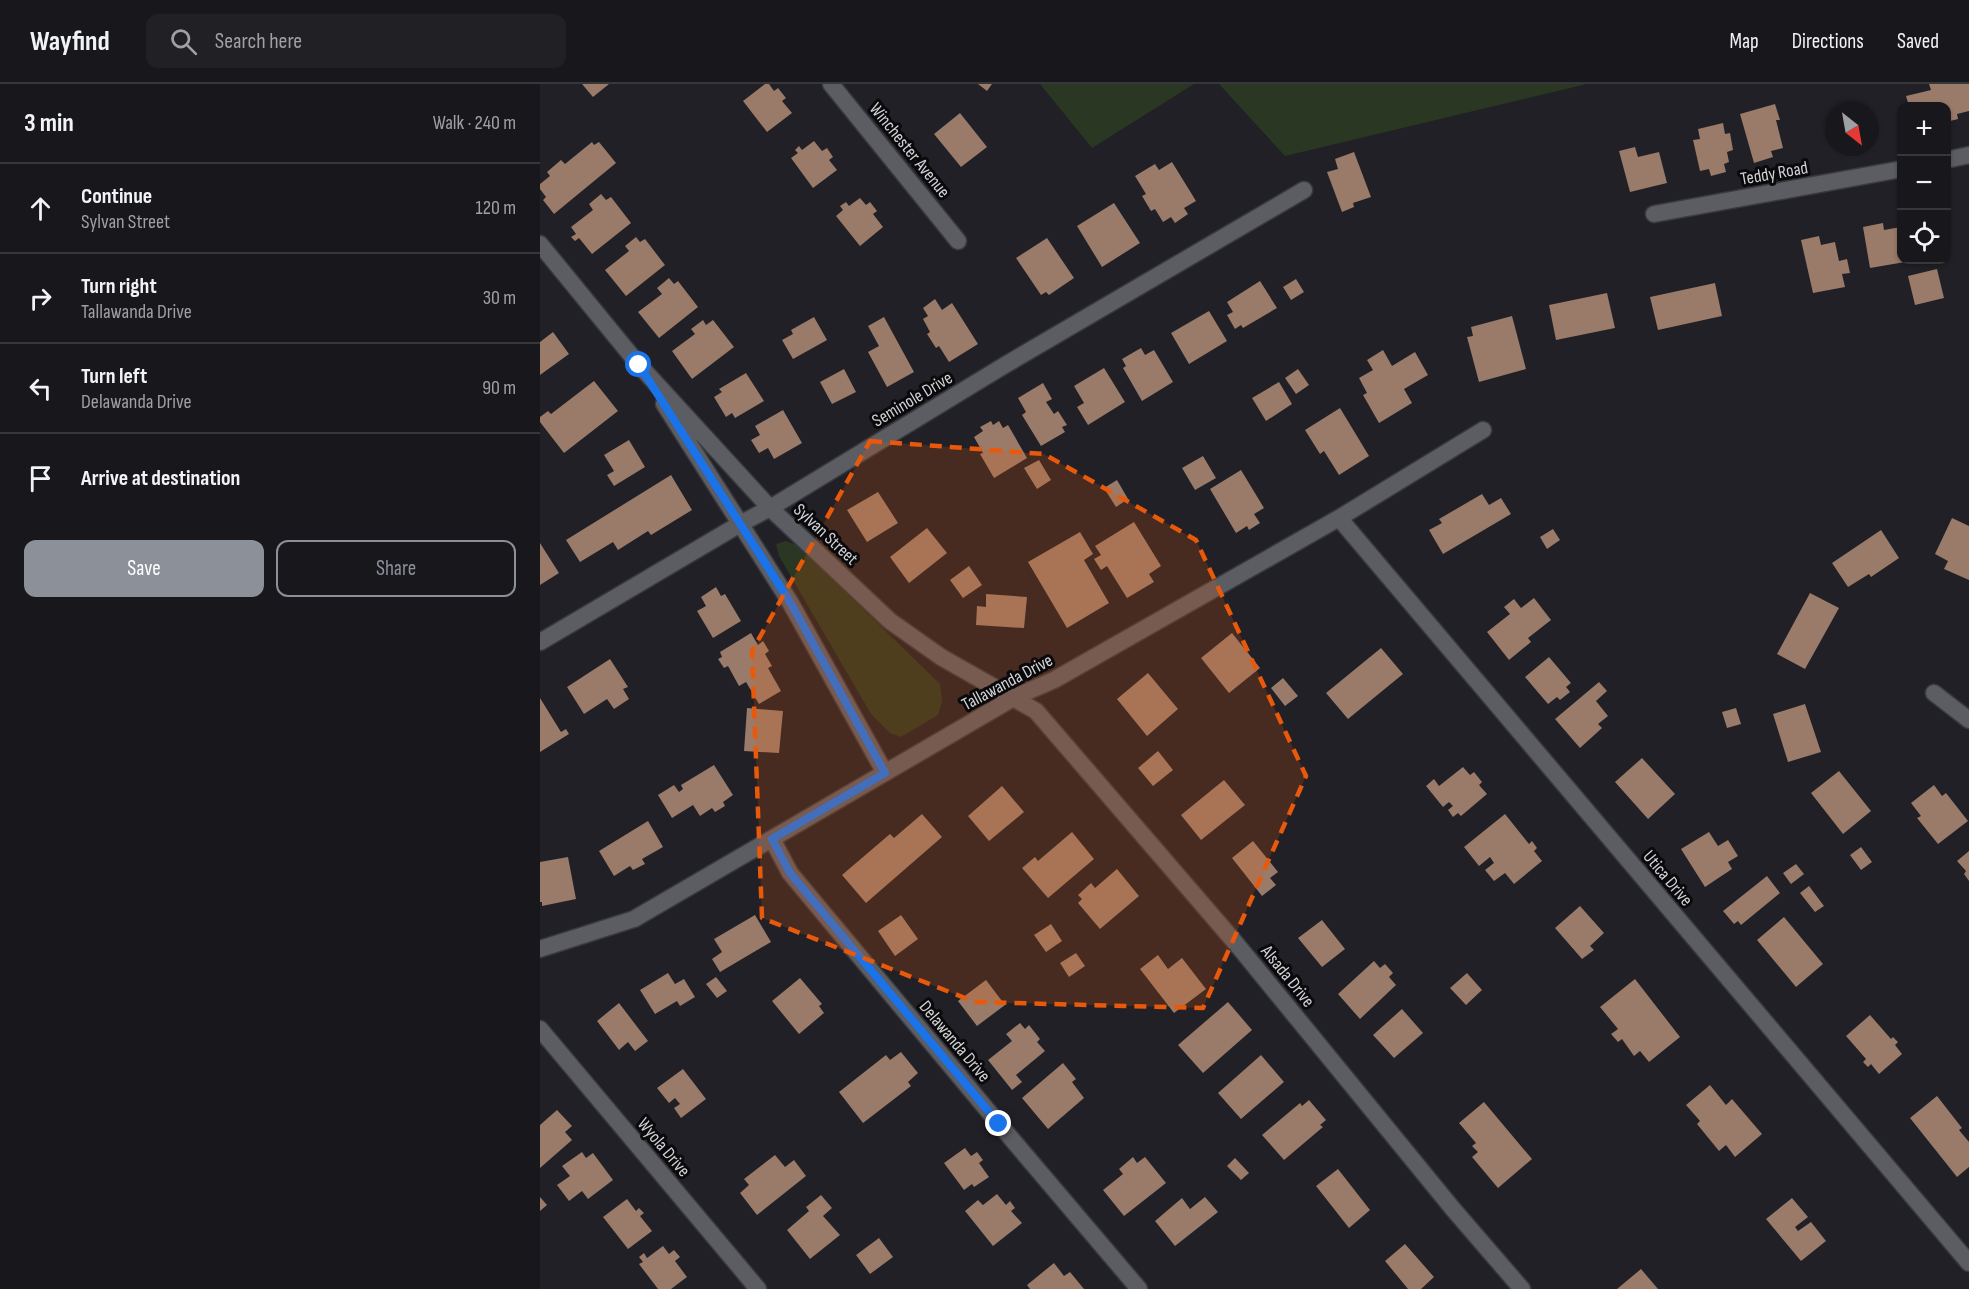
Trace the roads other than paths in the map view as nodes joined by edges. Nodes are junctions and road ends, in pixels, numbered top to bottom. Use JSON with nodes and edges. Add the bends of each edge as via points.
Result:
{"nodes":[{"id":1,"x":831,"y":84,"type":"edge"},
{"id":2,"x":1969,"y":155,"type":"edge"},
{"id":3,"x":1951,"y":158,"type":"edge"},
{"id":4,"x":1897,"y":170,"type":"edge"},
{"id":5,"x":1304,"y":190,"type":"dead end"},
{"id":6,"x":1654,"y":214,"type":"dead end"},
{"id":7,"x":958,"y":241,"type":"dead end"},
{"id":8,"x":540,"y":244,"type":"edge"},
{"id":9,"x":639,"y":365,"type":"junction"},
{"id":10,"x":1483,"y":430,"type":"dead end"},
{"id":11,"x":770,"y":508,"type":"junction"},
{"id":12,"x":1339,"y":518,"type":"junction"},
{"id":13,"x":740,"y":524,"type":"junction"},
{"id":14,"x":540,"y":642,"type":"edge"},
{"id":15,"x":1934,"y":693,"type":"dead end"},
{"id":16,"x":1015,"y":697,"type":"junction"},
{"id":17,"x":1969,"y":720,"type":"edge"},
{"id":18,"x":885,"y":773,"type":"junction"},
{"id":19,"x":772,"y":839,"type":"junction"},
{"id":20,"x":540,"y":949,"type":"edge"},
{"id":21,"x":540,"y":1029,"type":"edge"},
{"id":22,"x":1969,"y":1263,"type":"edge"},
{"id":23,"x":758,"y":1289,"type":"edge"},
{"id":24,"x":1139,"y":1289,"type":"edge"},
{"id":25,"x":1522,"y":1289,"type":"edge"}],
"edges":[{"from":1,"to":7,"type":"street","name":"Winchester Avenue"},
{"from":2,"to":3,"type":"street"},
{"from":4,"to":6,"type":"street","name":"Teddy Road"},
{"from":5,"to":11,"type":"street","name":"Seminole Drive"},
{"from":8,"to":9,"type":"street","name":"Sylvan Street"},
{"from":9,"to":11,"type":"street","name":"Sylvan Street"},
{"from":9,"to":13,"type":"street","name":"Sylvan Street"},
{"from":10,"to":12,"type":"street","name":"Tallawanda Drive"},
{"from":11,"to":13,"type":"street","name":"Seminole Drive"},
{"from":11,"to":16,"type":"street","name":"Sylvan Street","via":[[890,621],[941,657]]},
{"from":12,"to":16,"type":"street","name":"Tallawanda Drive","via":[[1054,680]]},
{"from":12,"to":22,"type":"street","name":"Utica Drive"},
{"from":13,"to":14,"type":"street","name":"Seminole Drive"},
{"from":13,"to":18,"type":"street","name":"Sylvan Street","via":[[790,602]]},
{"from":15,"to":17,"type":"street"},
{"from":16,"to":18,"type":"street","name":"Tallawanda Drive"},
{"from":16,"to":25,"type":"street","name":"Alsada Drive","via":[[1036,711],[1234,941]]},
{"from":18,"to":19,"type":"street","name":"Tallawanda Drive"},
{"from":19,"to":20,"type":"street","name":"Tallawanda Drive","via":[[634,919]]},
{"from":19,"to":24,"type":"street","name":"Delawanda Drive","via":[[790,873]]},
{"from":21,"to":23,"type":"street","name":"Wyola Drive"}]}
